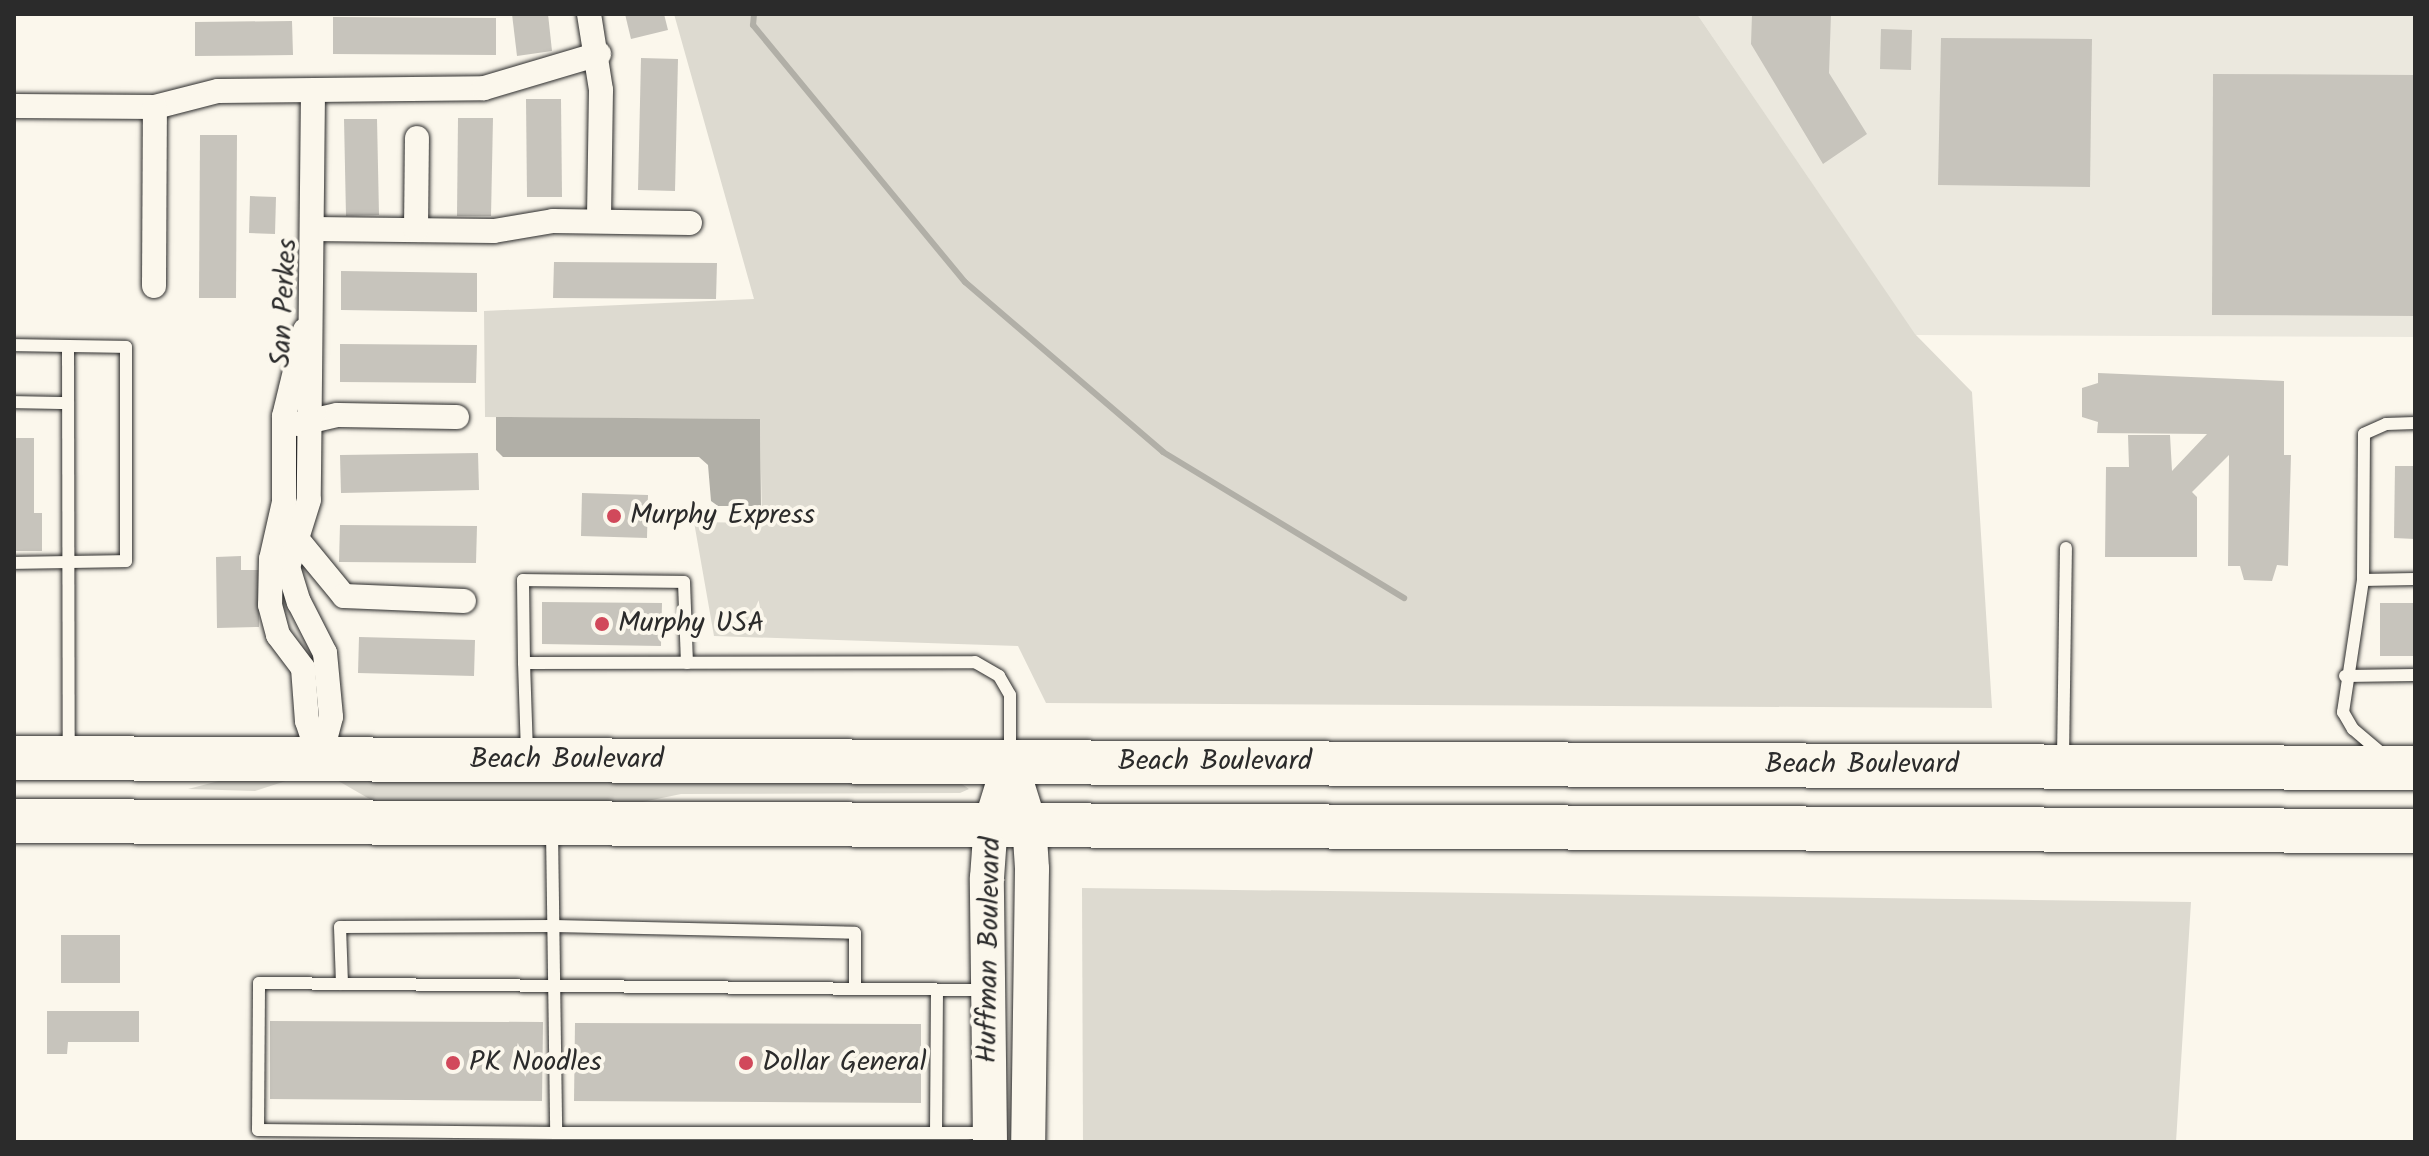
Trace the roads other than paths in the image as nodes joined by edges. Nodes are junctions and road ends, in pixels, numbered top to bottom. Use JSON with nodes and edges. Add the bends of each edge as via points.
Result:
{"nodes":[{"id":1,"x":589,"y":14,"type":"edge"},
{"id":2,"x":599,"y":54,"type":"junction"},
{"id":3,"x":313,"y":92,"type":"junction"},
{"id":4,"x":14,"y":106,"type":"edge"},
{"id":5,"x":155,"y":107,"type":"junction"},
{"id":6,"x":417,"y":138,"type":"dead end"},
{"id":7,"x":599,"y":220,"type":"junction"},
{"id":8,"x":690,"y":223,"type":"dead end"},
{"id":9,"x":313,"y":229,"type":"junction"},
{"id":10,"x":416,"y":230,"type":"junction"},
{"id":11,"x":154,"y":286,"type":"dead end"},
{"id":12,"x":312,"y":309,"type":"junction"},
{"id":13,"x":14,"y":345,"type":"edge"},
{"id":14,"x":68,"y":346,"type":"junction"},
{"id":15,"x":14,"y":402,"type":"edge"},
{"id":16,"x":68,"y":403,"type":"junction"},
{"id":17,"x":457,"y":417,"type":"dead end"},
{"id":18,"x":311,"y":422,"type":"junction"},
{"id":19,"x":2415,"y":423,"type":"edge"},
{"id":20,"x":284,"y":426,"type":"junction"},
{"id":21,"x":288,"y":535,"type":"junction"},
{"id":22,"x":2066,"y":548,"type":"dead end"},
{"id":23,"x":14,"y":563,"type":"edge"},
{"id":24,"x":67,"y":563,"type":"junction"},
{"id":25,"x":2415,"y":579,"type":"edge"},
{"id":26,"x":2363,"y":580,"type":"junction"},
{"id":27,"x":464,"y":601,"type":"dead end"},
{"id":28,"x":524,"y":663,"type":"junction"},
{"id":29,"x":687,"y":663,"type":"junction"},
{"id":30,"x":2415,"y":675,"type":"edge"},
{"id":31,"x":2345,"y":676,"type":"junction"},
{"id":32,"x":14,"y":758,"type":"edge"},
{"id":33,"x":69,"y":758,"type":"junction"},
{"id":34,"x":320,"y":759,"type":"junction"},
{"id":35,"x":527,"y":760,"type":"junction"},
{"id":36,"x":1010,"y":761,"type":"junction"},
{"id":37,"x":2063,"y":766,"type":"junction"},
{"id":38,"x":2406,"y":768,"type":"edge"},
{"id":39,"x":14,"y":821,"type":"edge"},
{"id":40,"x":243,"y":822,"type":"junction"},
{"id":41,"x":1010,"y":822,"type":"junction"},
{"id":42,"x":372,"y":823,"type":"junction"},
{"id":43,"x":552,"y":824,"type":"junction"},
{"id":44,"x":1983,"y":829,"type":"junction"},
{"id":45,"x":2100,"y":830,"type":"junction"},
{"id":46,"x":2415,"y":831,"type":"edge"},
{"id":47,"x":554,"y":926,"type":"junction"},
{"id":48,"x":342,"y":984,"type":"junction"},
{"id":49,"x":554,"y":987,"type":"junction"},
{"id":50,"x":855,"y":989,"type":"junction"},
{"id":51,"x":937,"y":990,"type":"junction"},
{"id":52,"x":987,"y":990,"type":"junction"},
{"id":53,"x":556,"y":1133,"type":"junction"},
{"id":54,"x":936,"y":1133,"type":"junction"},
{"id":55,"x":997,"y":1139,"type":"edge"},
{"id":56,"x":1028,"y":1142,"type":"edge"}],
"edges":[{"from":1,"to":2,"type":"street"},
{"from":2,"to":3,"type":"street","via":[[484,88]]},
{"from":2,"to":7,"type":"street"},
{"from":3,"to":5,"type":"street","via":[[218,91]]},
{"from":3,"to":9,"type":"street"},
{"from":4,"to":5,"type":"street"},
{"from":5,"to":11,"type":"street"},
{"from":6,"to":10,"type":"street"},
{"from":7,"to":8,"type":"street","name":"San Perkes"},
{"from":7,"to":10,"type":"street","name":"San Perkes","via":[[494,231]]},
{"from":9,"to":10,"type":"street","name":"San Perkes"},
{"from":9,"to":12,"type":"street","name":"San Perkes"},
{"from":12,"to":18,"type":"street","name":"San Perkes"},
{"from":12,"to":20,"type":"street","via":[[293,362]]},
{"from":13,"to":14,"type":"lane"},
{"from":14,"to":16,"type":"lane"},
{"from":14,"to":24,"type":"lane","via":[[126,347],[126,561]]},
{"from":15,"to":16,"type":"lane"},
{"from":16,"to":24,"type":"lane"},
{"from":17,"to":18,"type":"street","via":[[337,415]]},
{"from":18,"to":20,"type":"street"},
{"from":18,"to":21,"type":"street","name":"San Perkes","via":[[309,500]]},
{"from":19,"to":26,"type":"lane","via":[[2386,424],[2364,434]]},
{"from":20,"to":21,"type":"street"},
{"from":21,"to":27,"type":"street","via":[[344,596]]},
{"from":21,"to":34,"type":"street","name":"San Perkes","via":[[288,567],[325,653],[331,717]]},
{"from":21,"to":34,"type":"street","via":[[271,559],[270,605],[278,635],[303,668],[307,721]]},
{"from":22,"to":37,"type":"lane"},
{"from":23,"to":24,"type":"lane"},
{"from":24,"to":33,"type":"lane"},
{"from":25,"to":26,"type":"lane"},
{"from":26,"to":31,"type":"lane"},
{"from":28,"to":29,"type":"lane"},
{"from":28,"to":29,"type":"lane","via":[[523,580],[684,582]]},
{"from":28,"to":35,"type":"lane"},
{"from":29,"to":36,"type":"lane","via":[[975,662],[999,676],[1010,695]]},
{"from":30,"to":31,"type":"lane"},
{"from":31,"to":38,"type":"lane","via":[[2343,712],[2353,729]]},
{"from":32,"to":33,"type":"highway","name":"Beach Boulevard"},
{"from":33,"to":34,"type":"highway","name":"Beach Boulevard"},
{"from":34,"to":35,"type":"highway","name":"Beach Boulevard"},
{"from":34,"to":40,"type":"highway","via":[[311,778],[289,797]]},
{"from":34,"to":42,"type":"highway","via":[[330,788],[345,806]]},
{"from":35,"to":36,"type":"highway","name":"Beach Boulevard"},
{"from":36,"to":37,"type":"highway","name":"Beach Boulevard"},
{"from":36,"to":41,"type":"street","name":"Huffman Boulevard"},
{"from":37,"to":38,"type":"highway","name":"Beach Boulevard"},
{"from":37,"to":44,"type":"highway","via":[[2035,805]]},
{"from":37,"to":45,"type":"highway","via":[[2079,811]]},
{"from":39,"to":40,"type":"highway"},
{"from":40,"to":42,"type":"highway"},
{"from":41,"to":43,"type":"highway"},
{"from":41,"to":44,"type":"highway"},
{"from":41,"to":52,"type":"street","name":"Huffman Boulevard"},
{"from":41,"to":56,"type":"street","name":"Huffman Boulevard"},
{"from":42,"to":43,"type":"highway"},
{"from":43,"to":47,"type":"lane"},
{"from":44,"to":45,"type":"highway"},
{"from":45,"to":46,"type":"highway"},
{"from":47,"to":48,"type":"lane","via":[[340,927]]},
{"from":47,"to":49,"type":"lane"},
{"from":47,"to":50,"type":"lane","via":[[855,933]]},
{"from":48,"to":49,"type":"lane"},
{"from":48,"to":53,"type":"lane","via":[[259,983],[258,1130]]},
{"from":49,"to":50,"type":"lane"},
{"from":49,"to":53,"type":"lane"},
{"from":50,"to":51,"type":"lane"},
{"from":51,"to":52,"type":"lane"},
{"from":51,"to":54,"type":"lane"},
{"from":52,"to":55,"type":"street","name":"Huffman Boulevard"},
{"from":53,"to":54,"type":"lane"},
{"from":54,"to":55,"type":"lane"}]}
